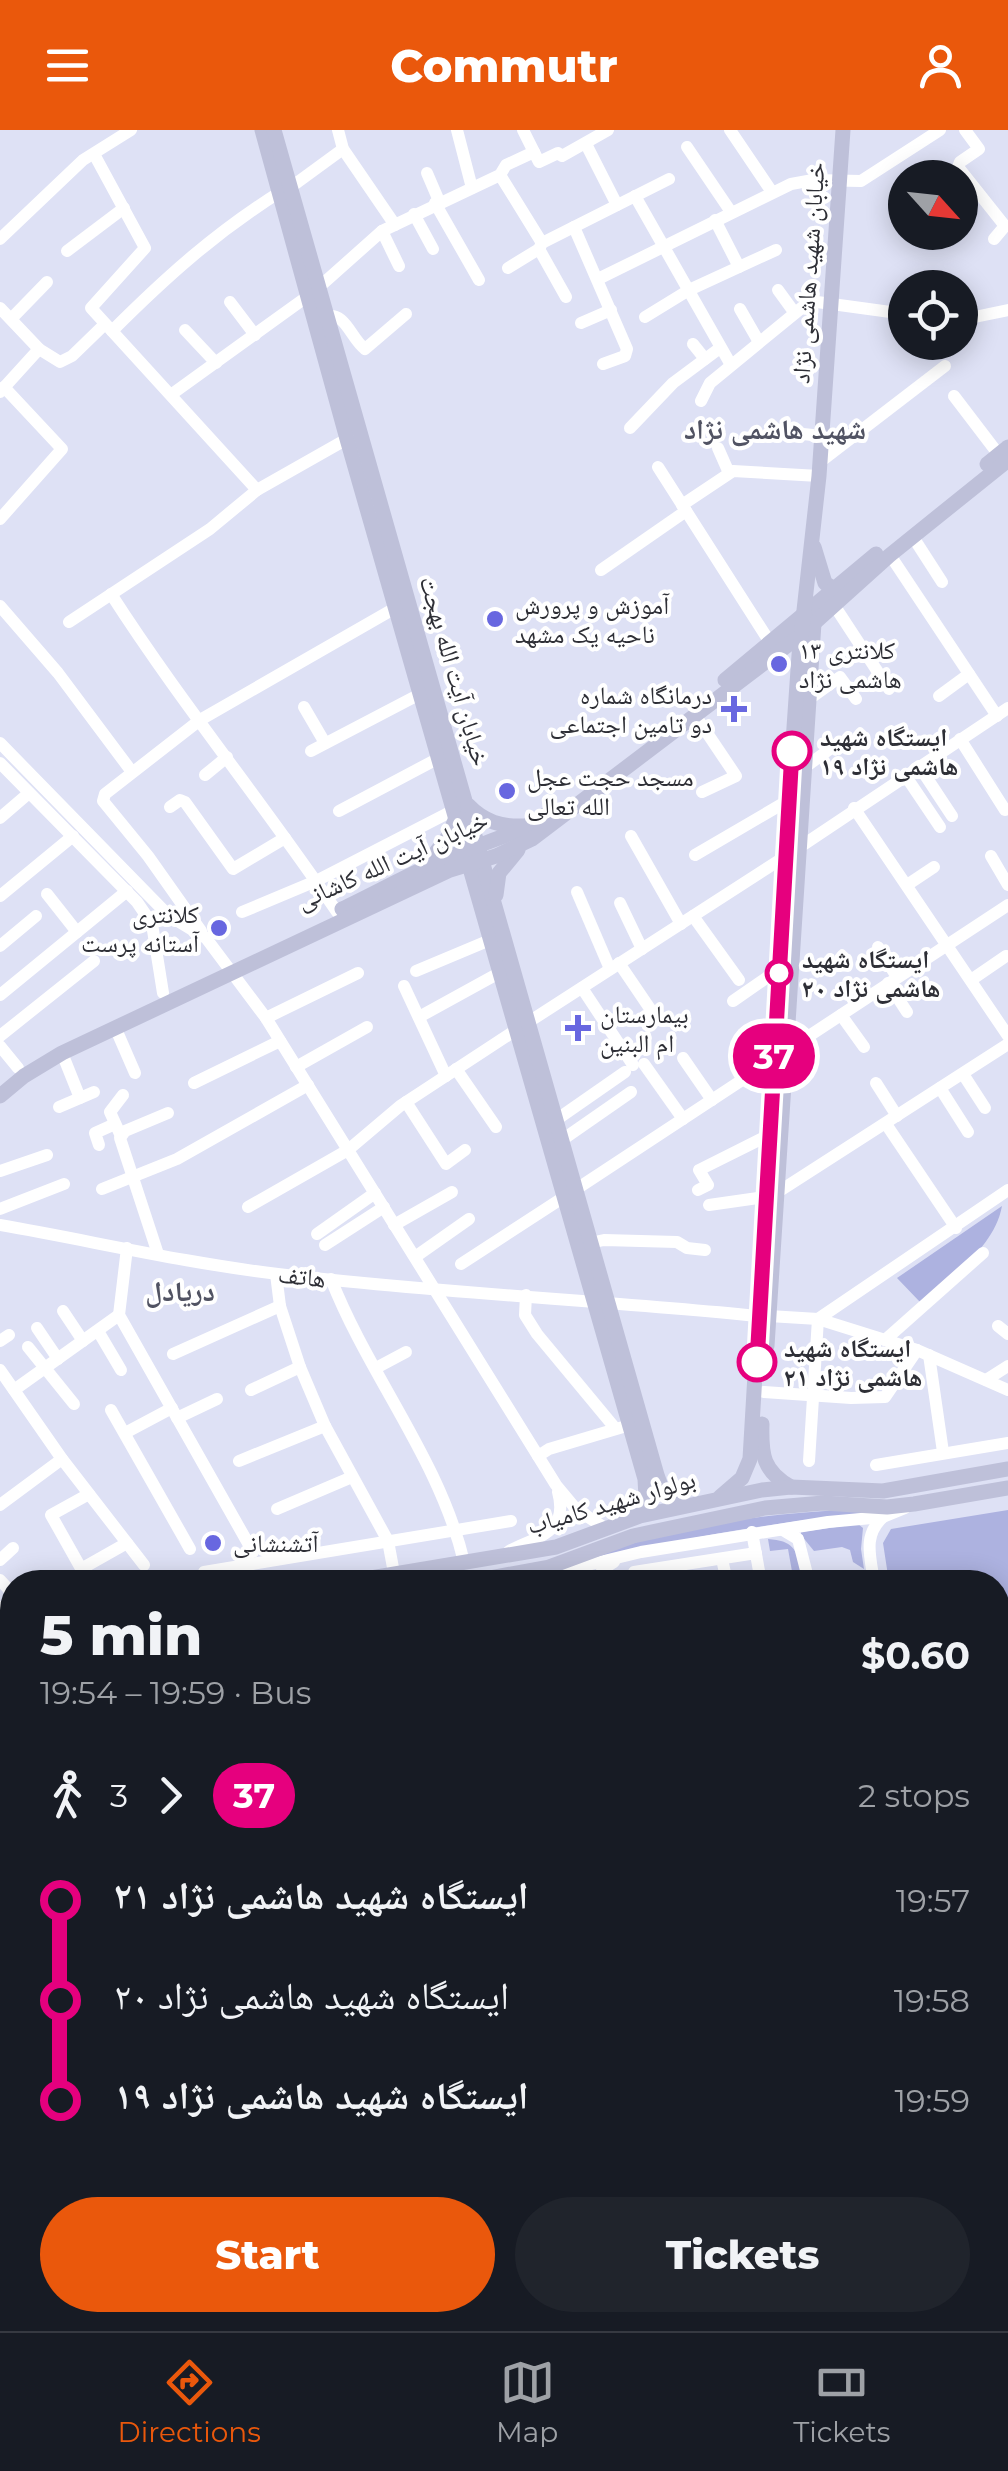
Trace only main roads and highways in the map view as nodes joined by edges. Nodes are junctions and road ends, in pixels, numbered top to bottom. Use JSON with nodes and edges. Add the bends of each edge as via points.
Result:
{"nodes":[{"id":1,"x":262,"y":130,"type":"edge"},
{"id":2,"x":274,"y":130,"type":"edge"},
{"id":3,"x":843,"y":130,"type":"edge"},
{"id":4,"x":285,"y":189,"type":"junction"},
{"id":5,"x":313,"y":292,"type":"junction"},
{"id":6,"x":1005,"y":454,"type":"edge"},
{"id":7,"x":812,"y":539,"type":"junction"},
{"id":8,"x":887,"y":551,"type":"junction"},
{"id":9,"x":835,"y":599,"type":"junction"},
{"id":10,"x":806,"y":625,"type":"junction"},
{"id":11,"x":784,"y":649,"type":"junction"},
{"id":12,"x":459,"y":811,"type":"junction"},
{"id":13,"x":537,"y":822,"type":"junction"},
{"id":14,"x":532,"y":839,"type":"junction"},
{"id":15,"x":474,"y":855,"type":"junction"},
{"id":16,"x":421,"y":871,"type":"junction"},
{"id":17,"x":498,"y":914,"type":"junction"},
{"id":18,"x":230,"y":968,"type":"junction"},
{"id":19,"x":521,"y":1026,"type":"junction"},
{"id":20,"x":780,"y":1056,"type":"junction"},
{"id":21,"x":0,"y":1083,"type":"edge"},
{"id":22,"x":0,"y":1096,"type":"edge"},
{"id":23,"x":569,"y":1194,"type":"junction"},
{"id":24,"x":771,"y":1194,"type":"junction"},
{"id":25,"x":601,"y":1301,"type":"junction"},
{"id":26,"x":763,"y":1316,"type":"junction"},
{"id":27,"x":757,"y":1458,"type":"junction"},
{"id":28,"x":1008,"y":1468,"type":"edge"},
{"id":29,"x":792,"y":1487,"type":"junction"},
{"id":30,"x":1008,"y":1488,"type":"edge"},
{"id":31,"x":720,"y":1497,"type":"junction"},
{"id":32,"x":682,"y":1505,"type":"junction"},
{"id":33,"x":627,"y":1520,"type":"junction"},
{"id":34,"x":413,"y":1570,"type":"edge"},
{"id":35,"x":533,"y":1570,"type":"edge"}],
"edges":[{"from":1,"to":4,"type":"main road","name":"خیابان آیت الله بهجت"},
{"from":2,"to":4,"type":"main road","name":"خیابان آیت الله بهجت"},
{"from":3,"to":7,"type":"main road","name":"خیابان شهید هاشمی نژاد"},
{"from":4,"to":5,"type":"main road","name":"خیابان آیت الله بهجت"},
{"from":5,"to":12,"type":"main road","name":"خیابان آیت الله بهجت","via":[[347,440]]},
{"from":5,"to":12,"type":"main road","name":"خیابان آیت الله بهجت","via":[[326,317]]},
{"from":6,"to":8,"type":"main road","name":"خیابان آیت الله کاشانی"},
{"from":6,"to":8,"type":"main road","name":"خیابان آیت الله کاشانی","via":[[912,537]]},
{"from":7,"to":9,"type":"main road"},
{"from":7,"to":10,"type":"main road"},
{"from":8,"to":9,"type":"main road","name":"خیابان آیت الله کاشانی"},
{"from":9,"to":10,"type":"main road","name":"خیابان آیت الله کاشانی"},
{"from":10,"to":11,"type":"main road","name":"خیابان آیت الله کاشانی"},
{"from":10,"to":11,"type":"main road"},
{"from":10,"to":20,"type":"main road","via":[[800,847]]},
{"from":11,"to":13,"type":"main road","name":"خیابان آیت الله کاشانی"},
{"from":11,"to":14,"type":"main road","name":"خیابان آیت الله کاشانی"},
{"from":11,"to":20,"type":"main road","via":[[788,800]]},
{"from":12,"to":13,"type":"main road","via":[[508,827]]},
{"from":12,"to":15,"type":"main road","name":"خیابان آیت الله بهجت"},
{"from":12,"to":16,"type":"main road"},
{"from":13,"to":15,"type":"main road","name":"خیابان آیت الله کاشانی"},
{"from":14,"to":15,"type":"main road","name":"خیابان آیت الله کاشانی"},
{"from":14,"to":17,"type":"main road","via":[[499,872]]},
{"from":15,"to":16,"type":"main road","name":"خیابان آیت الله کاشانی"},
{"from":15,"to":17,"type":"main road","name":"خیابان آیت الله بهجت"},
{"from":15,"to":18,"type":"main road","name":"خیابان آیت الله کاشانی"},
{"from":15,"to":19,"type":"main road","name":"خیابان آیت الله بهجت","via":[[499,973]]},
{"from":16,"to":18,"type":"main road","name":"خیابان آیت الله کاشانی"},
{"from":17,"to":19,"type":"main road","name":"خیابان آیت الله بهجت"},
{"from":18,"to":21,"type":"main road","name":"خیابان آیت الله کاشانی","via":[[57,1044]]},
{"from":18,"to":22,"type":"main road","name":"خیابان آیت الله کاشانی","via":[[62,1053]]},
{"from":19,"to":23,"type":"main road","name":"خیابان آیت الله بهجت"},
{"from":19,"to":23,"type":"main road","name":"خیابان آیت الله بهجت","via":[[562,1140]]},
{"from":20,"to":24,"type":"main road"},
{"from":20,"to":24,"type":"main road","via":[[769,1135]]},
{"from":23,"to":25,"type":"main road","name":"خیابان آیت الله بهجت"},
{"from":23,"to":25,"type":"main road","name":"خیابان آیت الله بهجت","via":[[590,1242]]},
{"from":24,"to":26,"type":"main road"},
{"from":25,"to":32,"type":"main road","name":"خیابان آیت الله بهجت","via":[[662,1489]]},
{"from":25,"to":33,"type":"main road","name":"خیابان آیت الله بهجت","via":[[623,1427],[645,1480],[646,1497]]},
{"from":26,"to":27,"type":"main road"},
{"from":26,"to":27,"type":"main road"},
{"from":27,"to":29,"type":"main road"},
{"from":27,"to":31,"type":"main road"},
{"from":28,"to":29,"type":"main road","name":"بولوار شهید کامیاب","via":[[882,1490]]},
{"from":29,"to":31,"type":"main road","name":"بولوار شهید کامیاب"},
{"from":30,"to":35,"type":"main road","name":"بولوار شهید کامیاب","via":[[914,1504],[765,1508],[633,1536]]},
{"from":31,"to":32,"type":"main road","name":"بولوار شهید کامیاب"},
{"from":32,"to":33,"type":"main road","name":"بولوار شهید کامیاب"},
{"from":33,"to":34,"type":"main road","name":"بولوار شهید کامیاب","via":[[556,1547]]}]}
